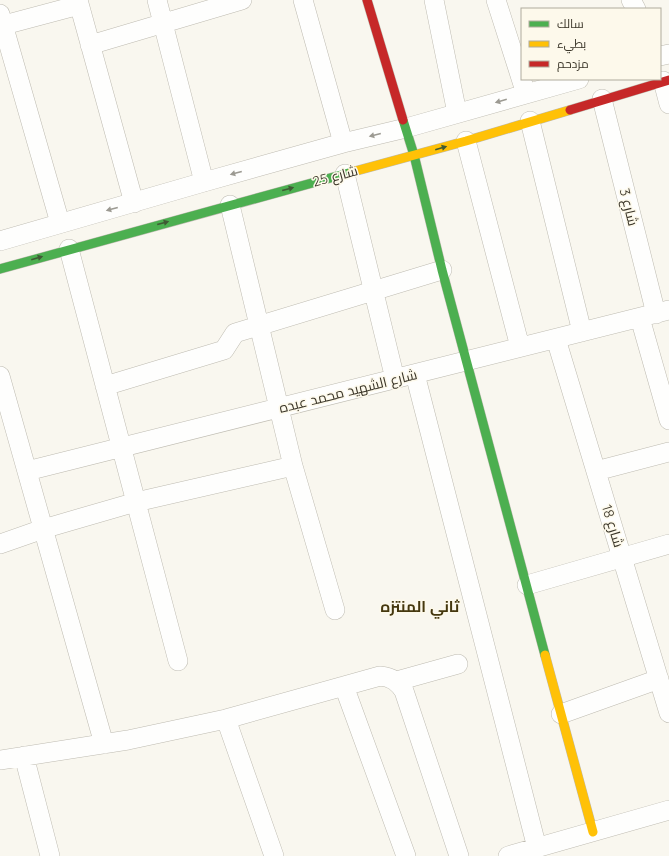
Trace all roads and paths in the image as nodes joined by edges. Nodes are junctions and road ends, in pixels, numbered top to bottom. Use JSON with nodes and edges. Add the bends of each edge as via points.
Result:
{"nodes":[{"id":1,"x":157,"y":0,"type":"edge"},
{"id":2,"x":242,"y":0,"type":"edge"},
{"id":3,"x":303,"y":0,"type":"edge"},
{"id":4,"x":367,"y":0,"type":"edge"},
{"id":5,"x":434,"y":0,"type":"edge"},
{"id":6,"x":496,"y":0,"type":"edge"},
{"id":7,"x":78,"y":2,"type":"edge"},
{"id":8,"x":207,"y":5,"type":"edge"},
{"id":9,"x":1,"y":22,"type":"edge"},
{"id":10,"x":163,"y":24,"type":"junction"},
{"id":11,"x":90,"y":45,"type":"junction"},
{"id":12,"x":521,"y":78,"type":"edge"},
{"id":13,"x":522,"y":80,"type":"edge"},
{"id":14,"x":575,"y":80,"type":"edge"},
{"id":15,"x":666,"y":81,"type":"edge"},
{"id":16,"x":526,"y":94,"type":"junction"},
{"id":17,"x":602,"y":100,"type":"junction"},
{"id":18,"x":669,"y":104,"type":"edge"},
{"id":19,"x":457,"y":113,"type":"junction"},
{"id":20,"x":530,"y":121,"type":"junction"},
{"id":21,"x":406,"y":128,"type":"junction"},
{"id":22,"x":466,"y":141,"type":"junction"},
{"id":23,"x":343,"y":144,"type":"junction"},
{"id":24,"x":414,"y":155,"type":"junction"},
{"id":25,"x":345,"y":174,"type":"junction"},
{"id":26,"x":204,"y":182,"type":"junction"},
{"id":27,"x":134,"y":203,"type":"junction"},
{"id":28,"x":230,"y":205,"type":"junction"},
{"id":29,"x":60,"y":223,"type":"junction"},
{"id":30,"x":0,"y":241,"type":"edge"},
{"id":31,"x":69,"y":249,"type":"junction"},
{"id":32,"x":0,"y":269,"type":"edge"},
{"id":33,"x":442,"y":270,"type":"junction"},
{"id":34,"x":374,"y":291,"type":"junction"},
{"id":35,"x":655,"y":314,"type":"edge"},
{"id":36,"x":258,"y":326,"type":"junction"},
{"id":37,"x":582,"y":332,"type":"junction"},
{"id":38,"x":556,"y":339,"type":"junction"},
{"id":39,"x":520,"y":347,"type":"junction"},
{"id":40,"x":467,"y":361,"type":"junction"},
{"id":41,"x":415,"y":374,"type":"junction"},
{"id":42,"x":0,"y":376,"type":"edge"},
{"id":43,"x":395,"y":379,"type":"junction"},
{"id":44,"x":105,"y":386,"type":"junction"},
{"id":45,"x":279,"y":408,"type":"junction"},
{"id":46,"x":669,"y":420,"type":"edge"},
{"id":47,"x":121,"y":448,"type":"junction"},
{"id":48,"x":669,"y":452,"type":"edge"},
{"id":49,"x":293,"y":466,"type":"junction"},
{"id":50,"x":596,"y":471,"type":"junction"},
{"id":51,"x":27,"y":472,"type":"junction"},
{"id":52,"x":136,"y":502,"type":"junction"},
{"id":53,"x":43,"y":529,"type":"junction"},
{"id":54,"x":0,"y":544,"type":"edge"},
{"id":55,"x":669,"y":544,"type":"edge"},
{"id":56,"x":622,"y":558,"type":"junction"},
{"id":57,"x":527,"y":585,"type":"junction"},
{"id":58,"x":335,"y":610,"type":"dead end"},
{"id":59,"x":178,"y":661,"type":"dead end"},
{"id":60,"x":458,"y":664,"type":"dead end"},
{"id":61,"x":659,"y":679,"type":"junction"},
{"id":62,"x":397,"y":681,"type":"junction"},
{"id":63,"x":344,"y":686,"type":"junction"},
{"id":64,"x":669,"y":713,"type":"edge"},
{"id":65,"x":561,"y":714,"type":"junction"},
{"id":66,"x":226,"y":719,"type":"junction"},
{"id":67,"x":104,"y":744,"type":"junction"},
{"id":68,"x":24,"y":756,"type":"junction"},
{"id":69,"x":0,"y":760,"type":"edge"},
{"id":70,"x":669,"y":810,"type":"edge"},
{"id":71,"x":593,"y":832,"type":"junction"},
{"id":72,"x":537,"y":848,"type":"junction"},
{"id":73,"x":515,"y":855,"type":"edge"},
{"id":74,"x":50,"y":856,"type":"edge"},
{"id":75,"x":274,"y":856,"type":"edge"},
{"id":76,"x":406,"y":856,"type":"edge"},
{"id":77,"x":459,"y":856,"type":"edge"}],
"edges":[{"from":1,"to":10,"type":"street"},
{"from":2,"to":8,"type":"street"},
{"from":3,"to":23,"type":"street"},
{"from":4,"to":21,"type":"street"},
{"from":5,"to":19,"type":"street"},
{"from":6,"to":12,"type":"street"},
{"from":7,"to":9,"type":"street"},
{"from":7,"to":11,"type":"street"},
{"from":8,"to":10,"type":"street"},
{"from":9,"to":29,"type":"street"},
{"from":10,"to":11,"type":"street"},
{"from":10,"to":26,"type":"street"},
{"from":11,"to":27,"type":"street"},
{"from":13,"to":16,"type":"street"},
{"from":14,"to":16,"type":"street","name":"شارع 25"},
{"from":15,"to":17,"type":"street","name":"شارع 25"},
{"from":15,"to":18,"type":"street"},
{"from":16,"to":19,"type":"street","name":"شارع 25","one_way":true},
{"from":17,"to":20,"type":"street","name":"شارع 25"},
{"from":17,"to":35,"type":"street","name":"شارع 3"},
{"from":19,"to":21,"type":"street","name":"شارع 25"},
{"from":20,"to":22,"type":"street","name":"شارع 25"},
{"from":20,"to":37,"type":"street"},
{"from":21,"to":23,"type":"street","name":"شارع 25","one_way":true},
{"from":21,"to":24,"type":"street"},
{"from":24,"to":22,"type":"street","name":"شارع 25","one_way":true},
{"from":22,"to":39,"type":"street"},
{"from":23,"to":26,"type":"street","name":"شارع 25","one_way":true},
{"from":24,"to":25,"type":"street","name":"شارع 25"},
{"from":24,"to":33,"type":"street"},
{"from":28,"to":25,"type":"street","name":"شارع 25","one_way":true},
{"from":25,"to":34,"type":"street"},
{"from":26,"to":27,"type":"street","name":"شارع 25"},
{"from":27,"to":29,"type":"street","name":"شارع 25","one_way":true},
{"from":31,"to":28,"type":"street","name":"شارع 25","one_way":true},
{"from":28,"to":36,"type":"street"},
{"from":29,"to":30,"type":"street","name":"شارع 25"},
{"from":32,"to":31,"type":"street","name":"شارع 25","one_way":true},
{"from":31,"to":44,"type":"street"},
{"from":33,"to":34,"type":"street"},
{"from":33,"to":40,"type":"street"},
{"from":34,"to":36,"type":"street"},
{"from":34,"to":43,"type":"street"},
{"from":35,"to":37,"type":"street","name":"شارع الشهيد محمد عبده"},
{"from":35,"to":46,"type":"street","name":"شارع 3"},
{"from":36,"to":44,"type":"street","via":[[235,333],[224,350]]},
{"from":36,"to":45,"type":"street"},
{"from":37,"to":38,"type":"street","name":"شارع الشهيد محمد عبده"},
{"from":38,"to":39,"type":"street","name":"شارع الشهيد محمد عبده"},
{"from":38,"to":50,"type":"street","name":"شارع 18"},
{"from":39,"to":40,"type":"street","name":"شارع الشهيد محمد عبده"},
{"from":40,"to":41,"type":"street","name":"شارع الشهيد محمد عبده"},
{"from":40,"to":57,"type":"street"},
{"from":41,"to":43,"type":"street","name":"شارع الشهيد محمد عبده"},
{"from":41,"to":72,"type":"street"},
{"from":42,"to":51,"type":"street"},
{"from":43,"to":45,"type":"street","name":"شارع الشهيد محمد عبده"},
{"from":44,"to":47,"type":"street"},
{"from":45,"to":47,"type":"street","name":"شارع الشهيد محمد عبده"},
{"from":45,"to":49,"type":"street"},
{"from":47,"to":51,"type":"street","name":"شارع الشهيد محمد عبده"},
{"from":47,"to":52,"type":"street"},
{"from":48,"to":50,"type":"street"},
{"from":49,"to":52,"type":"street"},
{"from":49,"to":58,"type":"street"},
{"from":50,"to":56,"type":"street","name":"شارع 18"},
{"from":51,"to":53,"type":"street"},
{"from":52,"to":53,"type":"street"},
{"from":52,"to":59,"type":"street"},
{"from":53,"to":54,"type":"street"},
{"from":53,"to":67,"type":"street"},
{"from":55,"to":56,"type":"street"},
{"from":56,"to":57,"type":"street"},
{"from":56,"to":61,"type":"street","name":"شارع 18"},
{"from":57,"to":65,"type":"street"},
{"from":60,"to":62,"type":"street"},
{"from":61,"to":64,"type":"street","name":"شارع 18"},
{"from":61,"to":65,"type":"street"},
{"from":62,"to":63,"type":"street","via":[[388,676],[380,676]]},
{"from":62,"to":77,"type":"street","via":[[404,691]]},
{"from":63,"to":66,"type":"street"},
{"from":63,"to":76,"type":"street"},
{"from":65,"to":71,"type":"street"},
{"from":66,"to":67,"type":"street"},
{"from":66,"to":75,"type":"street"},
{"from":67,"to":68,"type":"street"},
{"from":68,"to":69,"type":"street"},
{"from":68,"to":74,"type":"street"},
{"from":70,"to":71,"type":"street"},
{"from":71,"to":72,"type":"street"},
{"from":72,"to":73,"type":"street"}]}
